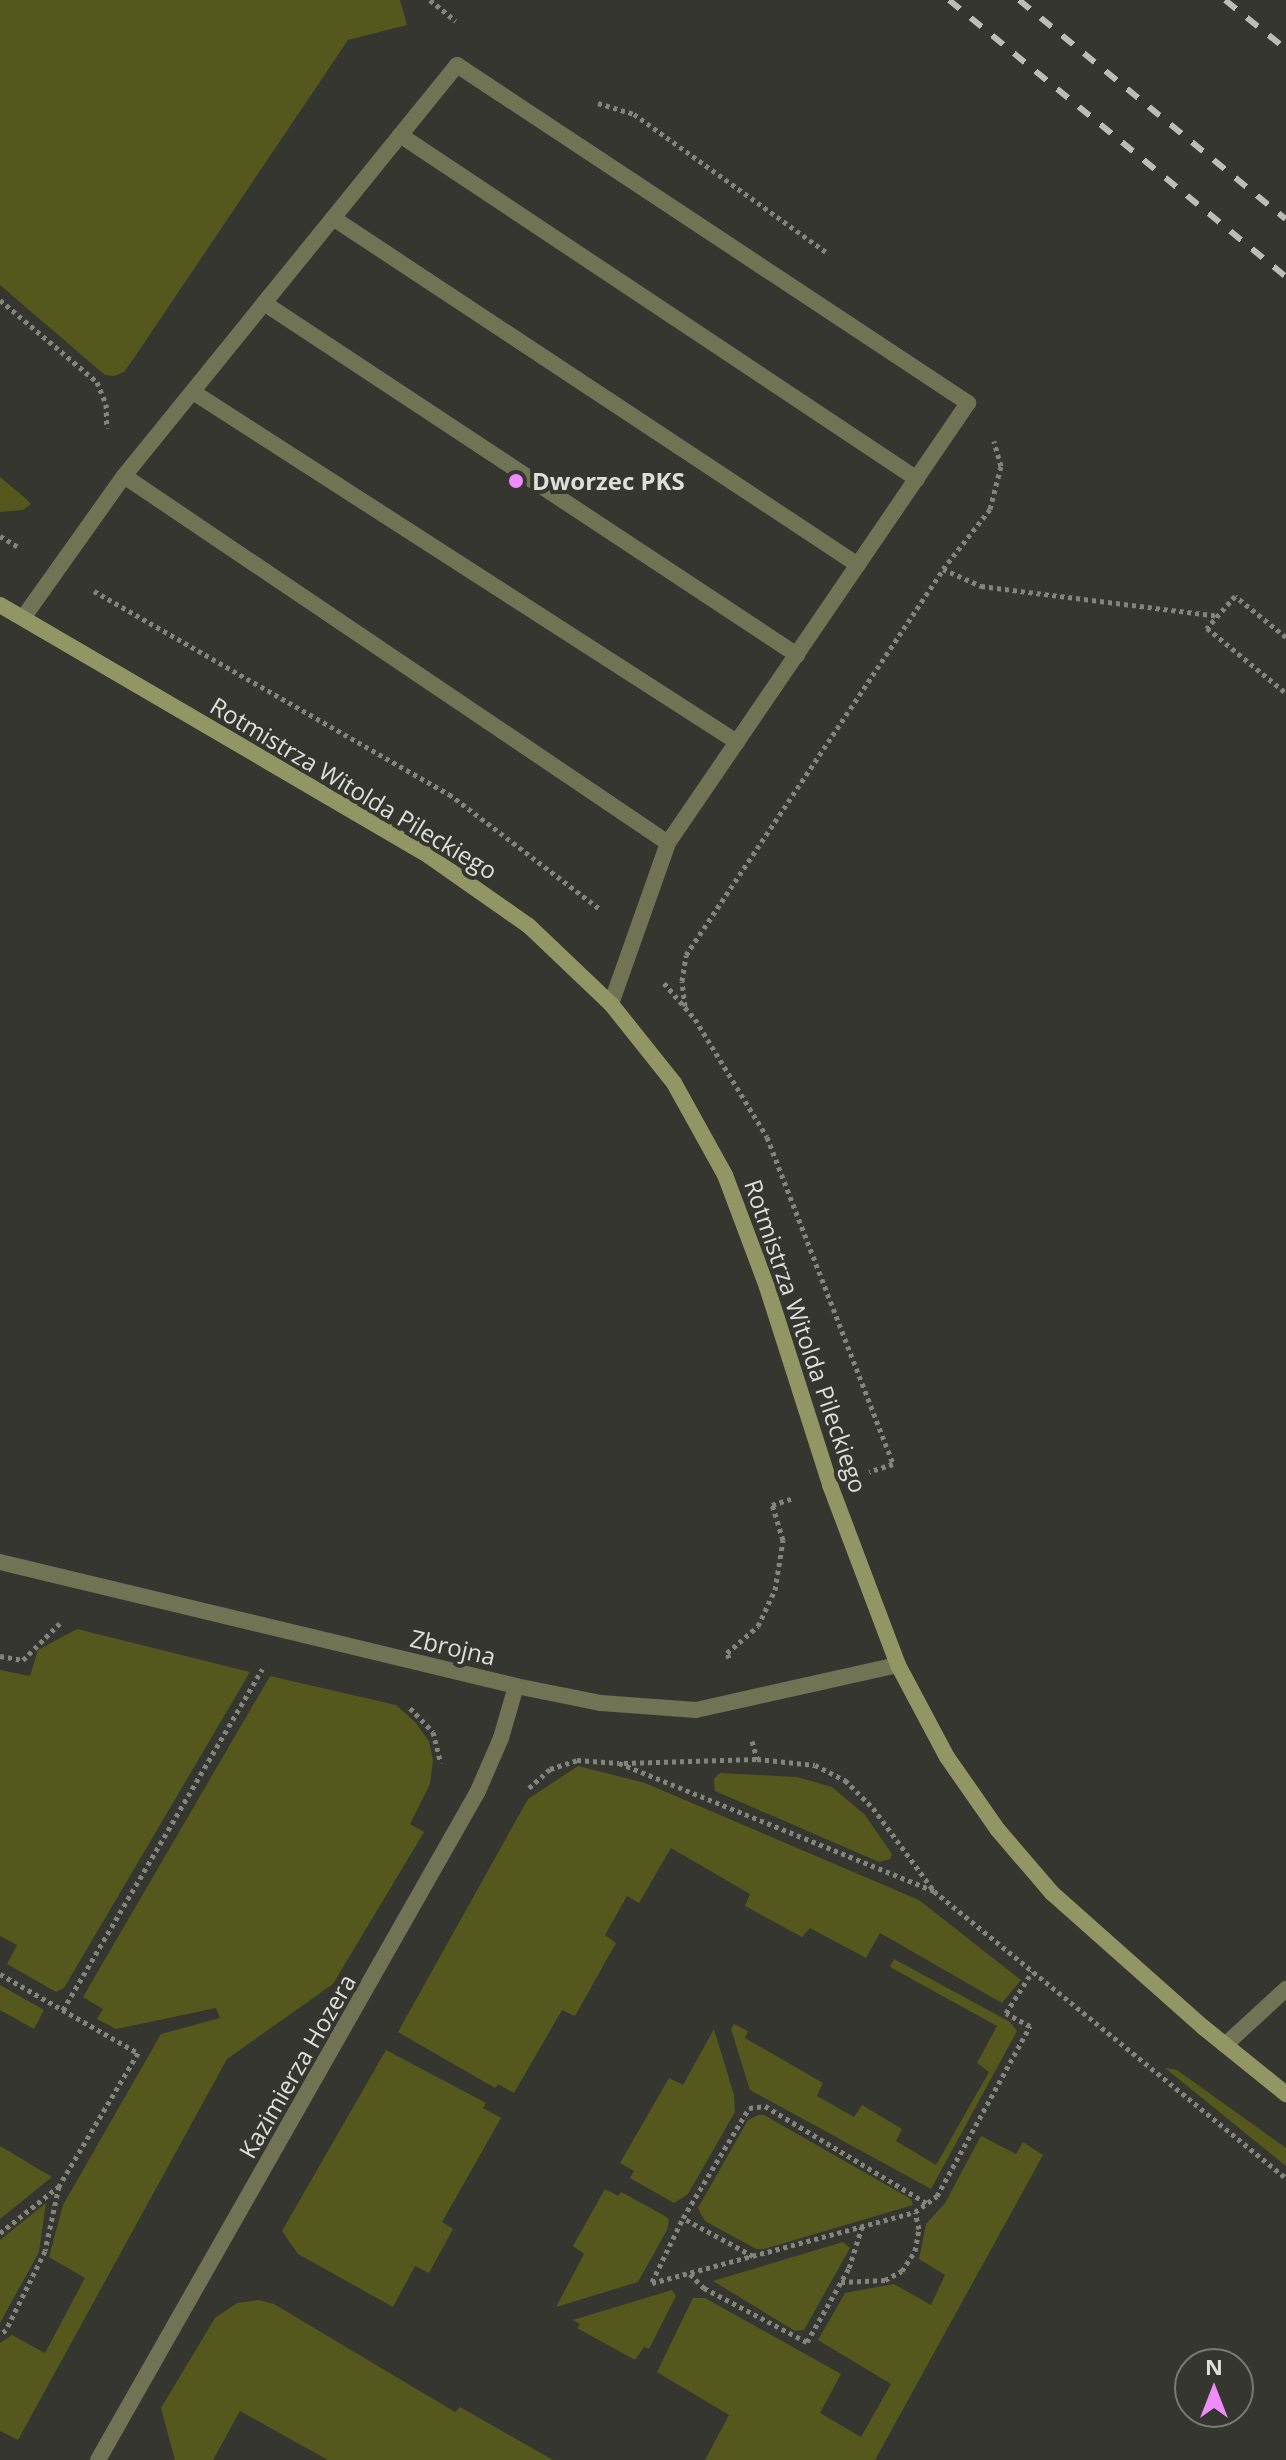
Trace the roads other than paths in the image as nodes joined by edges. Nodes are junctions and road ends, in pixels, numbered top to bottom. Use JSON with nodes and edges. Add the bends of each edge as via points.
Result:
{"nodes":[{"id":1,"x":400,"y":135,"type":"junction"},
{"id":2,"x":333,"y":218,"type":"junction"},
{"id":3,"x":264,"y":303,"type":"junction"},
{"id":4,"x":193,"y":392,"type":"junction"},
{"id":5,"x":124,"y":476,"type":"junction"},
{"id":6,"x":917,"y":479,"type":"junction"},
{"id":7,"x":858,"y":565,"type":"junction"},
{"id":8,"x":0,"y":605,"type":"edge"},
{"id":9,"x":23,"y":618,"type":"junction"},
{"id":10,"x":797,"y":655,"type":"junction"},
{"id":11,"x":737,"y":742,"type":"junction"},
{"id":12,"x":668,"y":843,"type":"junction"},
{"id":13,"x":611,"y":1004,"type":"junction"},
{"id":14,"x":0,"y":1562,"type":"edge"},
{"id":15,"x":898,"y":1665,"type":"junction"},
{"id":16,"x":516,"y":1686,"type":"junction"},
{"id":17,"x":1286,"y":1989,"type":"edge"},
{"id":18,"x":1225,"y":2045,"type":"junction"},
{"id":19,"x":1286,"y":2094,"type":"edge"},
{"id":20,"x":98,"y":2460,"type":"edge"}],
"edges":[{"from":1,"to":2,"type":"street"},
{"from":1,"to":6,"type":"street"},
{"from":1,"to":6,"type":"street","via":[[457,65],[955,394],[968,403]]},
{"from":2,"to":3,"type":"street"},
{"from":2,"to":7,"type":"street"},
{"from":3,"to":4,"type":"street"},
{"from":3,"to":10,"type":"street"},
{"from":4,"to":5,"type":"street"},
{"from":4,"to":11,"type":"street"},
{"from":5,"to":9,"type":"street"},
{"from":5,"to":12,"type":"street"},
{"from":6,"to":7,"type":"street"},
{"from":7,"to":10,"type":"street"},
{"from":8,"to":9,"type":"main road","name":"Rotmistrza Witolda Pileckiego"},
{"from":9,"to":13,"type":"main road","name":"Rotmistrza Witolda Pileckiego","via":[[429,856],[529,926]]},
{"from":10,"to":11,"type":"street"},
{"from":11,"to":12,"type":"street"},
{"from":12,"to":13,"type":"street"},
{"from":13,"to":15,"type":"main road","name":"Rotmistrza Witolda Pileckiego","via":[[674,1083],[725,1175],[767,1287],[816,1445]]},
{"from":14,"to":16,"type":"street","name":"Zbrojna"},
{"from":15,"to":16,"type":"street","name":"Zbrojna","via":[[696,1710],[601,1703]]},
{"from":15,"to":18,"type":"main road","name":"Rotmistrza Witolda Pileckiego","via":[[947,1757],[998,1830],[1052,1893]]},
{"from":16,"to":20,"type":"street","name":"Kazimierza Hozera","via":[[478,1791],[420,1900]]},
{"from":17,"to":18,"type":"street"},
{"from":18,"to":19,"type":"main road","name":"Rotmistrza Witolda Pileckiego"}]}
